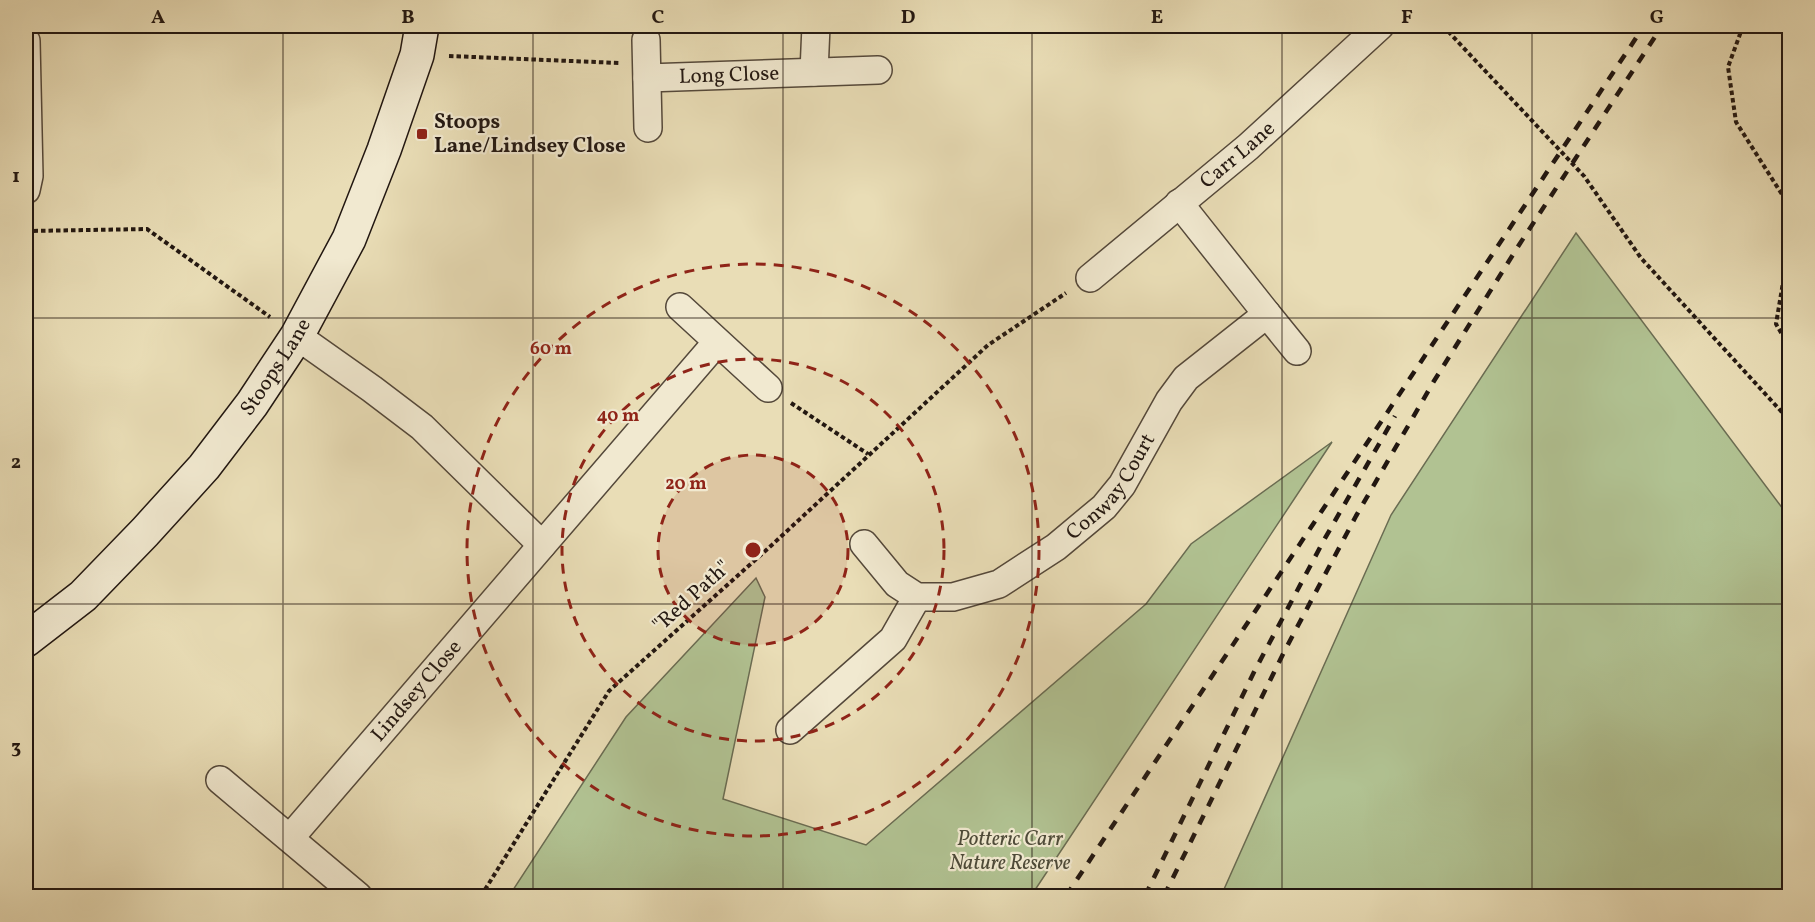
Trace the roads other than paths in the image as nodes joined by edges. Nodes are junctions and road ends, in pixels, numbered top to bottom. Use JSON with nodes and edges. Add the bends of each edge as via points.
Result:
{"nodes":[{"id":1,"x":816,"y":26,"type":"edge"},
{"id":2,"x":1380,"y":26,"type":"edge"},
{"id":3,"x":419,"y":40,"type":"edge"},
{"id":4,"x":26,"y":41,"type":"edge"},
{"id":5,"x":878,"y":70,"type":"dead end"},
{"id":6,"x":814,"y":72,"type":"junction"},
{"id":7,"x":648,"y":128,"type":"dead end"},
{"id":8,"x":26,"y":190,"type":"edge"},
{"id":9,"x":1179,"y":203,"type":"junction"},
{"id":10,"x":1090,"y":278,"type":"road end"},
{"id":11,"x":680,"y":307,"type":"dead end"},
{"id":12,"x":1267,"y":314,"type":"junction"},
{"id":13,"x":297,"y":336,"type":"junction"},
{"id":14,"x":717,"y":342,"type":"junction"},
{"id":15,"x":1297,"y":351,"type":"dead end"},
{"id":16,"x":768,"y":388,"type":"road end"},
{"id":17,"x":864,"y":544,"type":"dead end"},
{"id":18,"x":542,"y":545,"type":"junction"},
{"id":19,"x":917,"y":597,"type":"junction"},
{"id":20,"x":26,"y":640,"type":"edge"},
{"id":21,"x":790,"y":730,"type":"dead end"},
{"id":22,"x":220,"y":780,"type":"dead end"},
{"id":23,"x":290,"y":838,"type":"junction"},
{"id":24,"x":358,"y":897,"type":"edge"}],
"edges":[{"from":1,"to":6,"type":"street"},
{"from":2,"to":9,"type":"street","name":"Carr Lane"},
{"from":3,"to":13,"type":"street","name":"Stoops Lane","via":[[384,150],[349,239]]},
{"from":4,"to":8,"type":"street"},
{"from":5,"to":6,"type":"street","name":"Long Close"},
{"from":6,"to":7,"type":"street","name":"Long Close","via":[[646,61]]},
{"from":9,"to":10,"type":"street","name":"Carr Lane"},
{"from":9,"to":12,"type":"street"},
{"from":11,"to":14,"type":"street"},
{"from":12,"to":15,"type":"street"},
{"from":12,"to":19,"type":"street","name":"Conway Court","via":[[1186,378],[1122,485],[1104,507],[1056,547],[999,584],[953,597]]},
{"from":13,"to":18,"type":"street","via":[[422,427]]},
{"from":13,"to":20,"type":"street","name":"Stoops Lane","via":[[252,404],[175,500],[83,596]]},
{"from":14,"to":16,"type":"street"},
{"from":14,"to":18,"type":"street","name":"Lindsey Close"},
{"from":17,"to":19,"type":"street","via":[[897,584]]},
{"from":18,"to":23,"type":"street","name":"Lindsey Close"},
{"from":19,"to":21,"type":"street","via":[[893,639]]},
{"from":22,"to":23,"type":"street"},
{"from":23,"to":24,"type":"street"}]}
